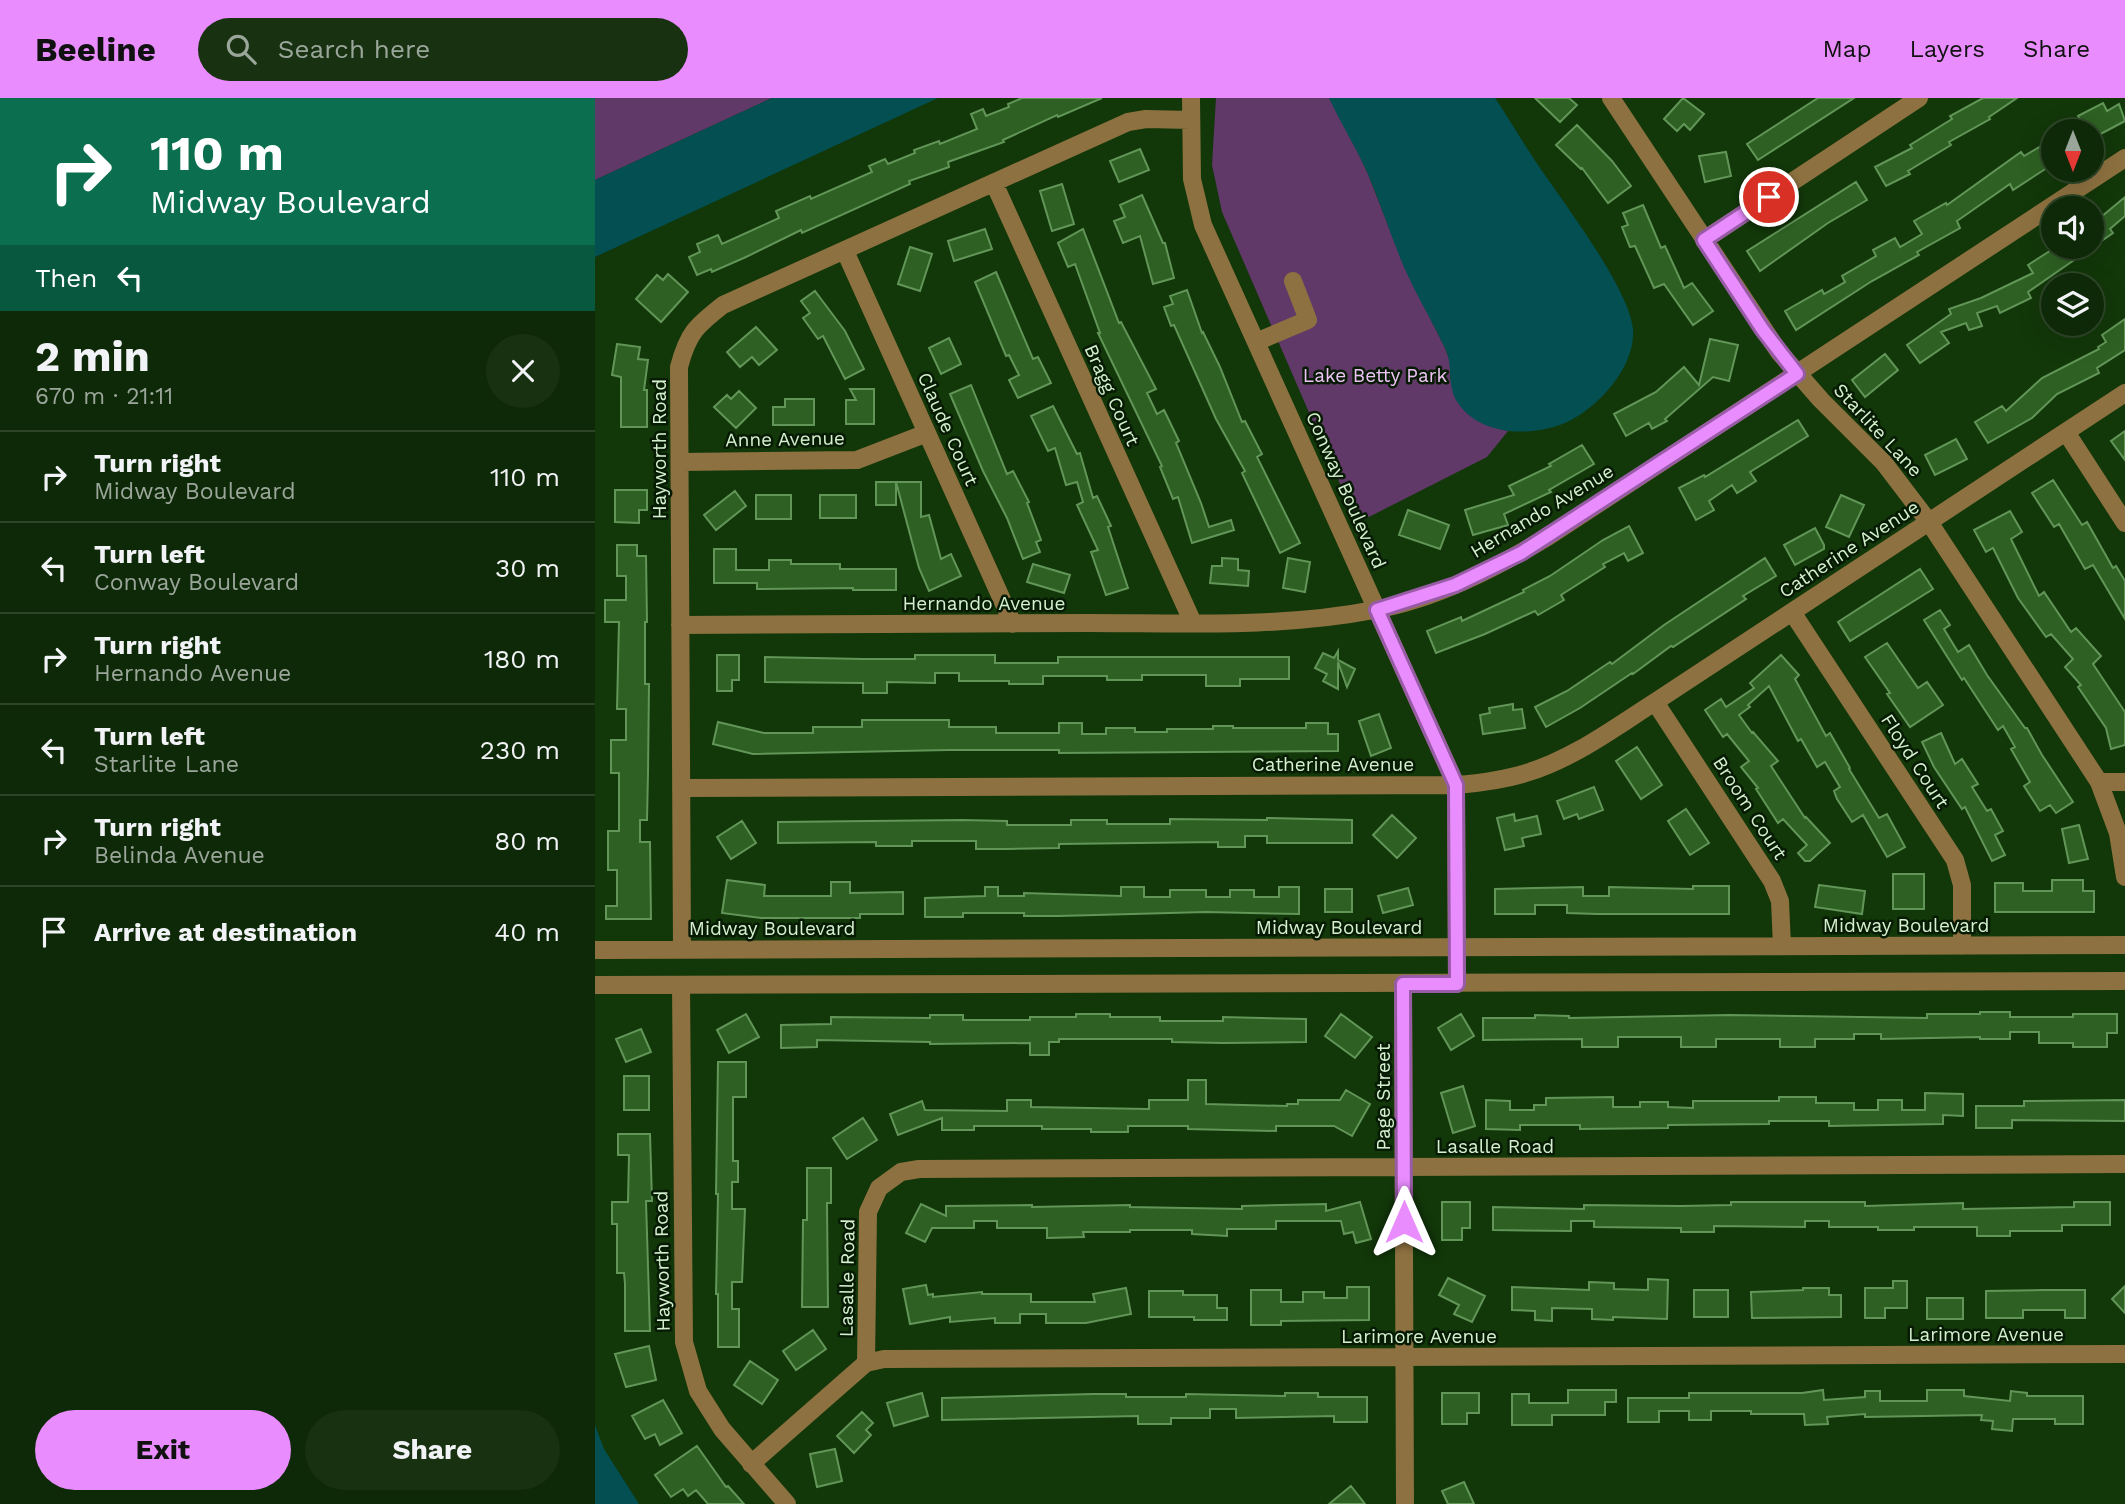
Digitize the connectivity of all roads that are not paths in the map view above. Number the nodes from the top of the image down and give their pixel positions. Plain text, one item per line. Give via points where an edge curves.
1 (1191, 98) edge
2 (1919, 98) edge
3 (1616, 100) edge
4 (1191, 120) junction
5 (2125, 158) edge
6 (994, 183) junction
7 (1704, 240) junction
8 (845, 251) junction
9 (1293, 281) dead end
10 (1256, 342) junction
11 (1797, 374) junction
12 (2125, 393) edge
13 (2066, 432) junction
14 (927, 433) junction
15 (680, 461) junction
16 (1929, 522) junction
17 (2125, 523) edge
18 (1377, 610) junction
19 (1792, 612) junction
20 (1193, 623) junction
21 (1013, 624) junction
22 (680, 625) junction
23 (1655, 702) junction
24 (2099, 782) junction
25 (2125, 782) edge
26 (1456, 785) junction
27 (681, 788) junction
28 (2125, 877) edge
29 (2125, 945) edge
30 (1782, 946) junction
31 (1962, 946) junction
32 (1457, 947) junction
33 (682, 949) junction
34 (595, 950) edge
35 (2125, 981) edge
36 (1403, 984) junction
37 (1457, 984) junction
38 (595, 985) edge
39 (681, 985) junction
40 (2125, 1164) edge
41 (1404, 1168) junction
42 (2125, 1354) edge
43 (1405, 1357) junction
44 (866, 1363) junction
45 (751, 1464) junction
46 (787, 1504) edge
47 (1405, 1504) edge

1 - 4 street, Conway Boulevard
2 - 7 street
3 - 7 street, Starlite Lane
4 - 6 street, Hayworth Road via 1128,122
4 - 10 street, Conway Boulevard via 1196,202
5 - 11 street, Hernando Avenue
6 - 8 street, Hayworth Road
6 - 20 street, Bragg Court
7 - 11 street, Starlite Lane
8 - 14 street, Claude Court
8 - 15 street, Hayworth Road via 723,305 696,327 679,367
9 - 10 street via 1308,320
10 - 18 street, Conway Boulevard
11 - 16 street, Starlite Lane via 1884,463
11 - 18 street, Hernando Avenue via 1521,553 1455,585
12 - 13 street, Catherine Avenue
13 - 16 street, Catherine Avenue
13 - 17 street
14 - 15 street, Anne Avenue via 857,460
14 - 21 street, Claude Court
15 - 22 street, Hayworth Road
16 - 19 street, Catherine Avenue
16 - 24 street, Starlite Lane
18 - 20 street, Hernando Avenue via 1301,620
18 - 26 street, Conway Boulevard
19 - 23 street, Catherine Avenue
19 - 31 street, Floyd Court via 1955,860 1962,885
20 - 21 street, Hernando Avenue
21 - 22 street, Hernando Avenue
22 - 27 street, Hayworth Road
23 - 26 street, Catherine Avenue via 1548,766 1507,779
23 - 30 street, Broom Court via 1772,881 1780,901
24 - 25 street
24 - 28 street, Starlite Lane via 2118,833
26 - 27 street, Catherine Avenue
26 - 32 street, Conway Boulevard
27 - 33 street, Hayworth Road
29 - 31 street, Midway Boulevard
30 - 31 street, Midway Boulevard
30 - 32 street, Midway Boulevard
32 - 33 street, Midway Boulevard
32 - 37 street, Conway Boulevard
33 - 34 street, Midway Boulevard
35 - 37 street
36 - 37 street
36 - 39 street
36 - 41 street, Page Street
38 - 39 street
39 - 45 street, Hayworth Road via 684,1342 698,1391
40 - 41 street, Lasalle Road
41 - 43 street, Page Street
41 - 44 street, Lasalle Road via 901,1172 879,1188 868,1212
42 - 43 street, Larimore Avenue
43 - 44 street, Larimore Avenue via 898,1359
43 - 47 street, Page Street
44 - 45 street
45 - 46 street, Hayworth Road

